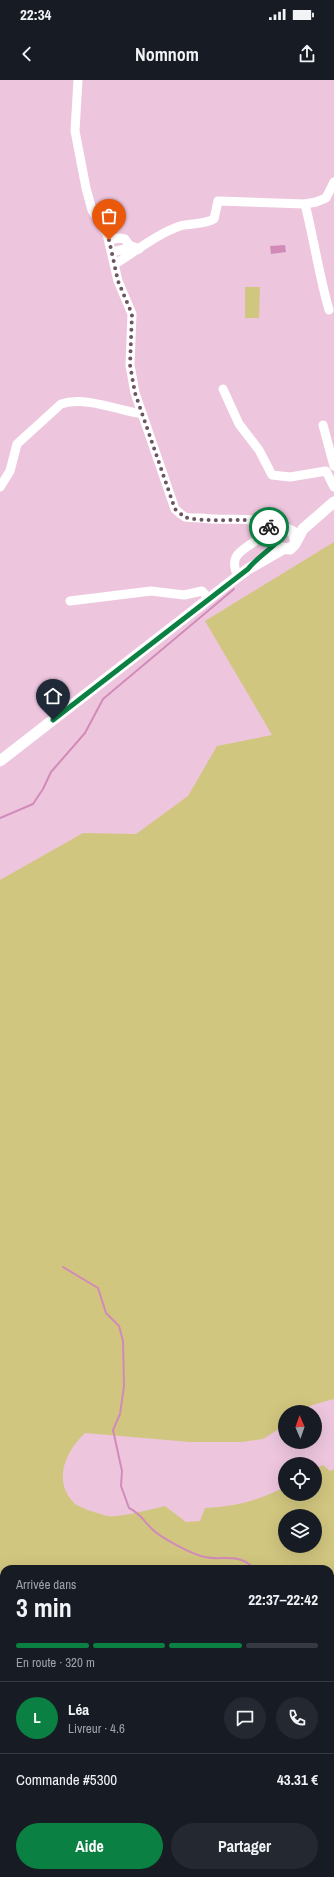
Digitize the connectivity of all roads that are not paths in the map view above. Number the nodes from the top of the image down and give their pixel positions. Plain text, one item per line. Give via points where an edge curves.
1 (78, 80) edge
2 (334, 182) edge
3 (305, 204) junction
4 (109, 240) junction
5 (129, 244) junction
6 (139, 249) junction
7 (112, 252) junction
8 (115, 264) junction
9 (329, 310) dead end
10 (223, 389) dead end
11 (142, 414) junction
12 (323, 425) dead end
13 (334, 466) edge
14 (333, 484) edge
15 (0, 487) edge
16 (332, 503) edge
17 (265, 521) junction
18 (287, 529) junction
19 (258, 539) dead end
20 (296, 541) junction
21 (278, 543) junction
22 (238, 577) junction
23 (209, 599) junction
24 (70, 601) dead end
25 (0, 761) edge

1 - 4 street via 75,131 78,151 92,210
2 - 3 street via 326,198
3 - 6 street via 218,201 214,219 204,224 182,226
3 - 9 street
4 - 5 street via 125,239
4 - 7 street
5 - 6 street
5 - 7 street via 125,249
6 - 8 street
7 - 8 street
8 - 11 street via 118,281 132,314 130,365
10 - 14 street via 239,424 260,450 272,475 290,478 326,471
11 - 15 street via 86,402 61,404 17,444 10,471
11 - 17 street via 175,509 185,517
12 - 13 street
16 - 18 main road
16 - 20 main road via 303,529
17 - 18 street
17 - 21 street
18 - 20 main road via 295,534
18 - 21 main road via 278,531
19 - 22 street via 236,556 233,565
20 - 21 main road via 290,549
21 - 22 main road
22 - 23 main road
23 - 24 street via 202,591 184,595 151,591
23 - 25 main road

